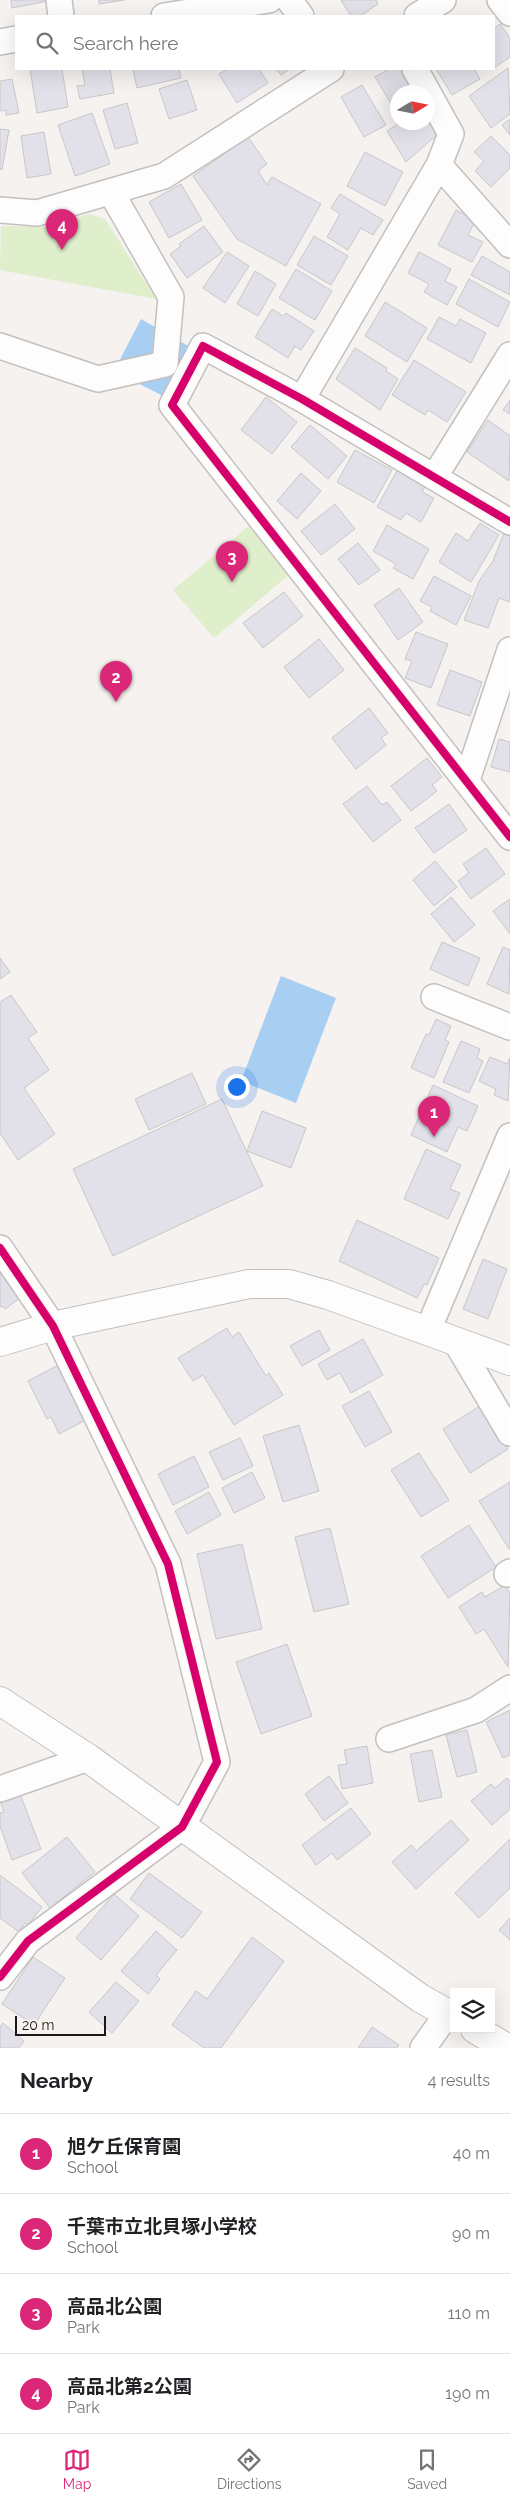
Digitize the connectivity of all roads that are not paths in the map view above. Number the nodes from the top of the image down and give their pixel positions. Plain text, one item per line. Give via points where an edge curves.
1 (59, 0) edge
2 (270, 0) edge
3 (289, 0) edge
4 (443, 0) edge
5 (500, 0) edge
6 (510, 13) edge
7 (61, 15) edge
8 (171, 15) edge
9 (300, 15) edge
10 (418, 15) edge
11 (15, 39) edge
12 (0, 42) edge
13 (329, 70) edge
14 (416, 70) edge
15 (439, 165) junction
16 (112, 192) junction
17 (0, 210) edge
18 (510, 246) edge
19 (0, 346) edge
20 (510, 355) edge
21 (302, 399) junction
22 (435, 476) junction
23 (510, 522) edge
24 (510, 650) edge
25 (466, 780) junction
26 (510, 837) edge
27 (434, 997) dead end
28 (510, 1027) edge
29 (510, 1136) edge
30 (0, 1248) edge
31 (53, 1326) junction
32 (428, 1330) junction
33 (0, 1342) edge
34 (456, 1342) junction
35 (510, 1360) edge
36 (510, 1433) edge
37 (510, 1688) edge
38 (0, 1701) edge
39 (390, 1739) dead end
40 (88, 1758) junction
41 (0, 1788) edge
42 (182, 1827) junction
43 (0, 1977) edge
44 (450, 2014) edge
45 (450, 2016) edge
46 (482, 2033) edge
47 (423, 2048) edge
48 (507, 2048) edge

1 - 7 street
2 - 8 street
3 - 9 street
4 - 10 street
5 - 6 street
11 - 12 street
13 - 16 street via 164,176
14 - 15 street via 451,134
15 - 18 street
15 - 21 street
16 - 17 street via 37,213
16 - 19 street via 171,297 165,364 98,379
20 - 22 street
21 - 22 street
21 - 25 street via 204,346 172,405
22 - 23 street
24 - 25 street
25 - 26 street
27 - 28 street
29 - 32 street
30 - 31 street
31 - 32 street via 249,1284 289,1284
31 - 33 street
31 - 42 street via 168,1564 217,1762
32 - 34 street
34 - 35 street
34 - 36 street
37 - 39 street via 476,1710
38 - 40 street
40 - 41 street
40 - 42 street
42 - 43 street via 28,1941
42 - 44 street via 420,1998
45 - 47 street
46 - 48 street

